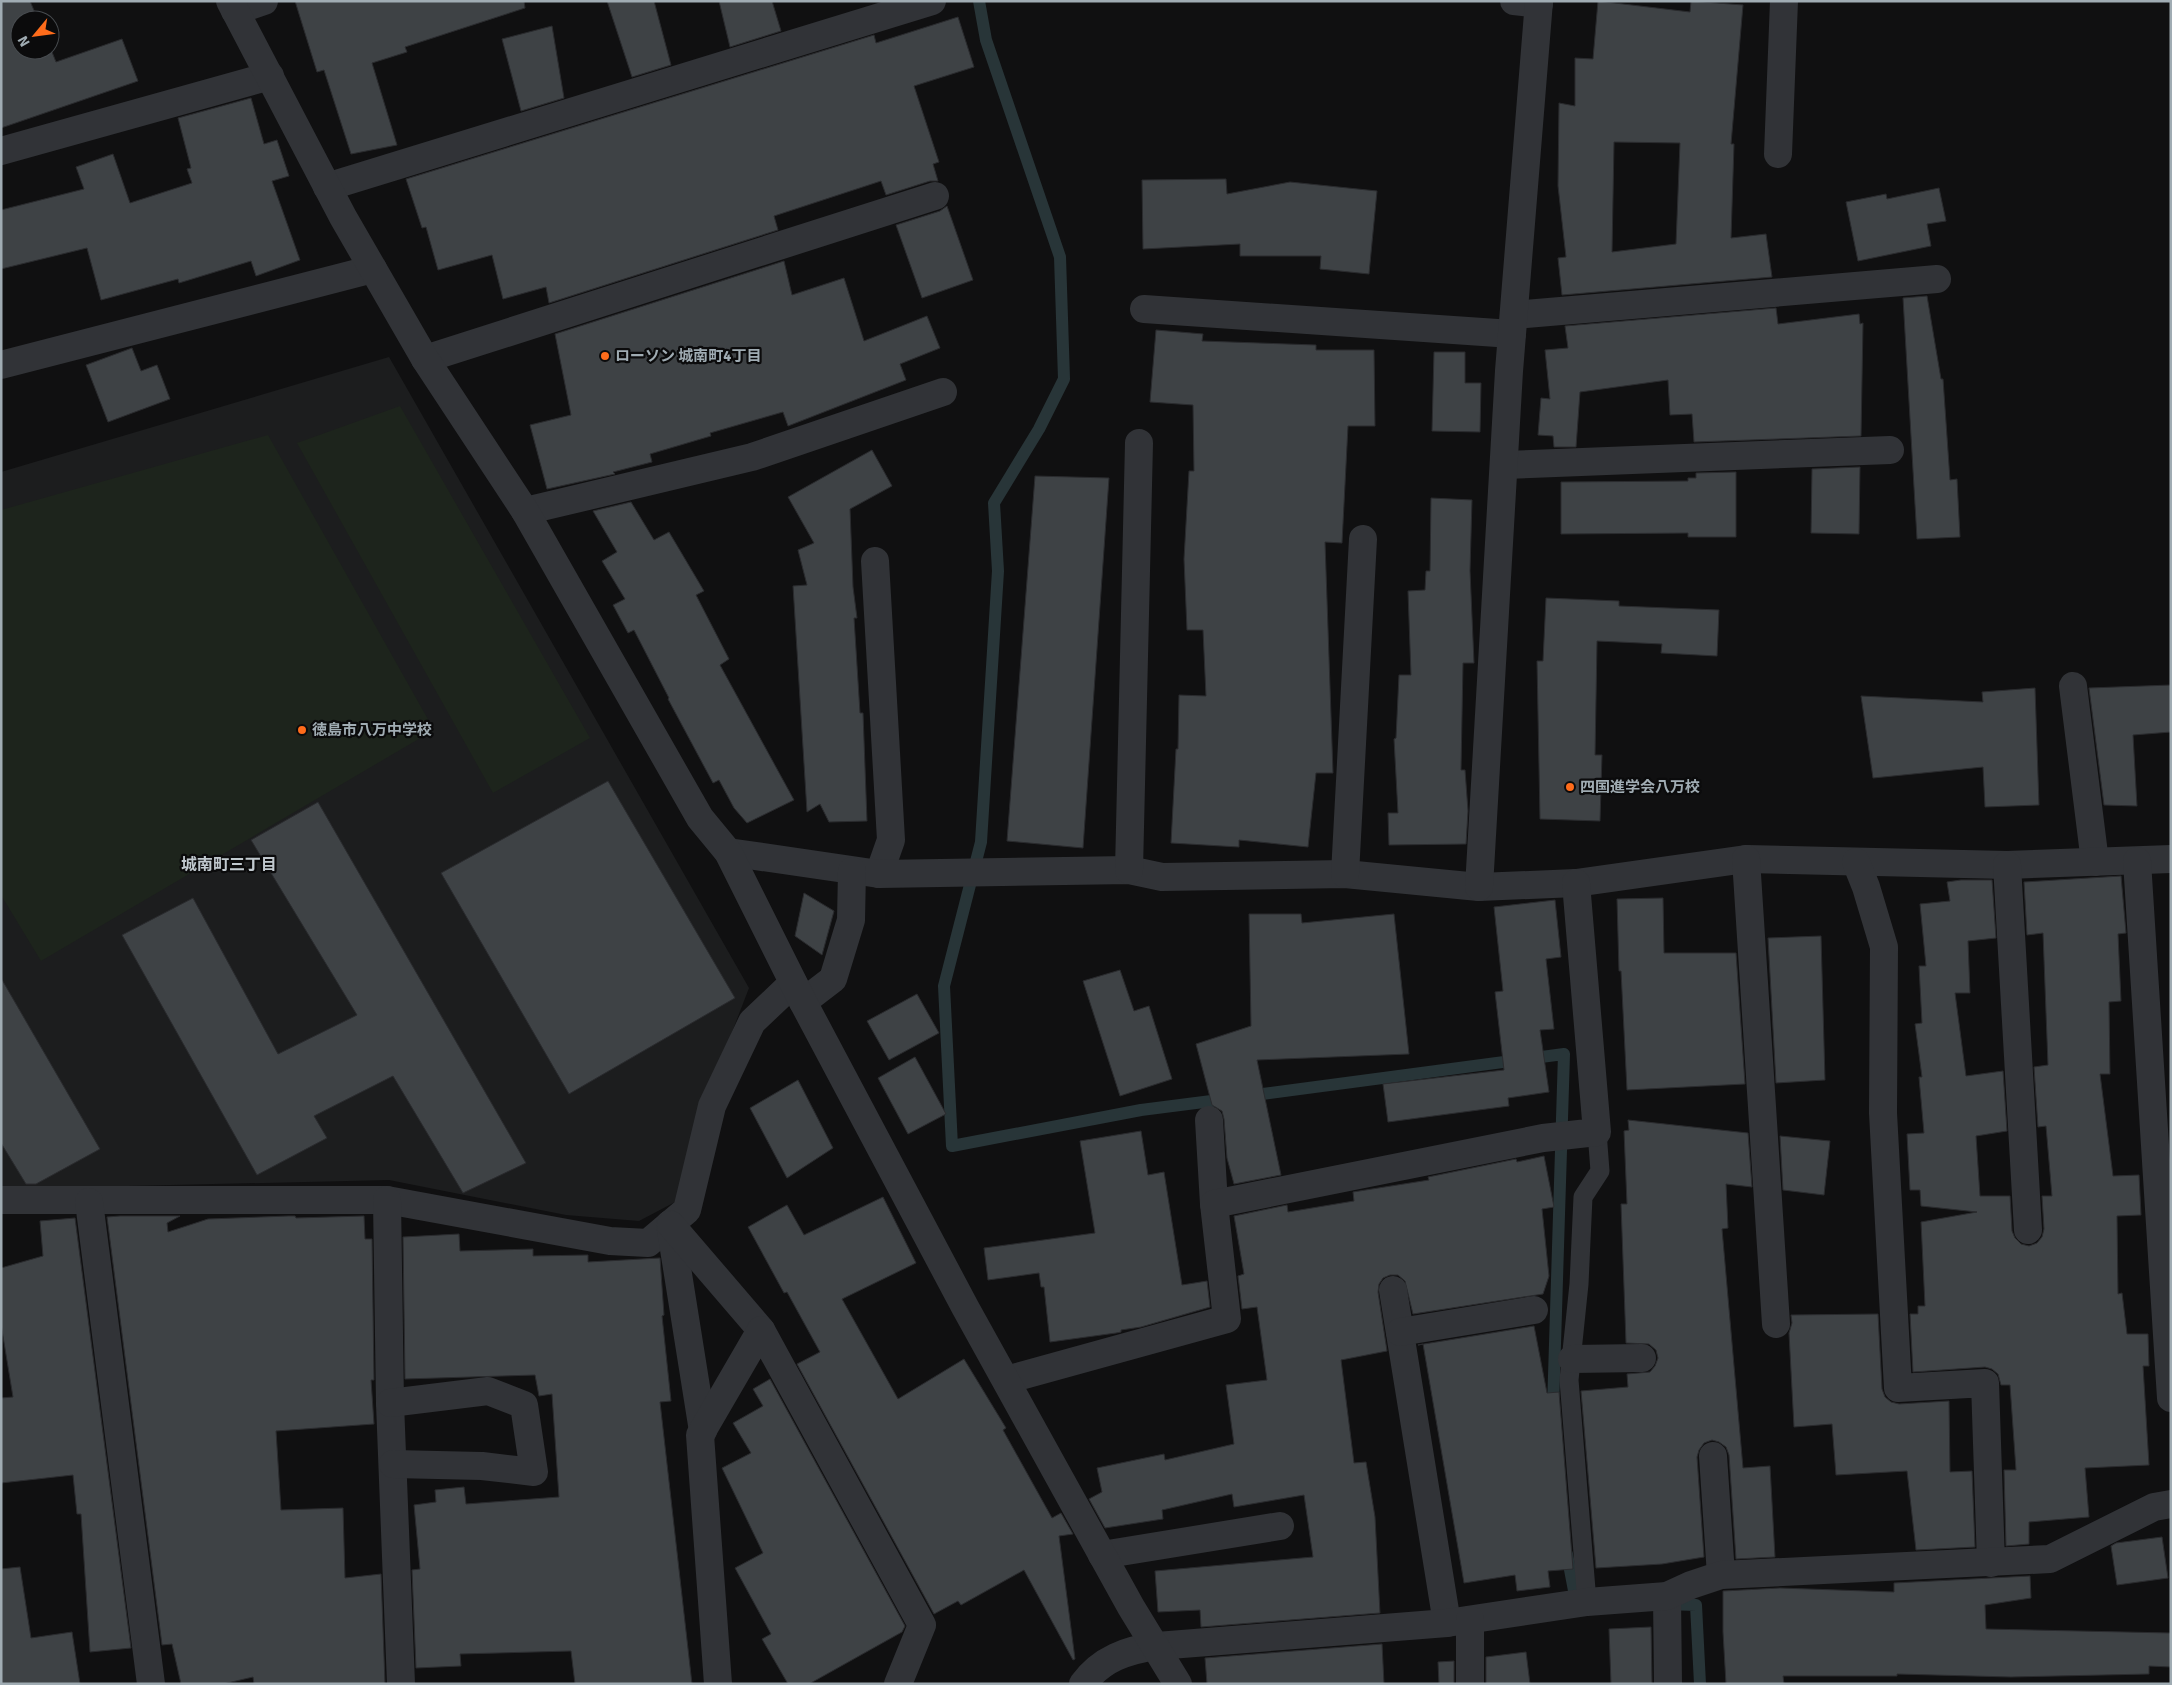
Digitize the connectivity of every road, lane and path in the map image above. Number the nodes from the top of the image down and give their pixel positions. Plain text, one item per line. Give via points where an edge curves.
1 (264, 1) edge
2 (932, 1) edge
3 (1784, 1) edge
4 (1531, 2) edge
5 (233, 6) edge
6 (270, 76) junction
7 (1, 151) edge
8 (1778, 154) dead end
9 (327, 187) junction
10 (936, 196) dead end
11 (373, 269) junction
12 (1937, 279) dead end
13 (1144, 308) dead end
14 (1513, 324) junction
15 (425, 359) junction
16 (1, 364) edge
17 (943, 392) dead end
18 (1139, 443) dead end
19 (1890, 450) dead end
20 (1504, 465) junction
21 (525, 511) junction
22 (1363, 539) dead end
23 (875, 561) dead end
24 (2073, 686) dead end
25 (728, 852) junction
26 (1746, 859) junction
27 (2171, 859) edge
28 (2137, 860) junction
29 (1856, 862) junction
30 (2095, 862) junction
31 (2007, 865) junction
32 (852, 870) junction
33 (1128, 870) junction
34 (879, 874) junction
35 (1345, 874) junction
36 (1576, 882) junction
37 (1479, 887) junction
38 (798, 993) junction
39 (2161, 1091) edge
40 (1209, 1120) dead end
41 (1597, 1132) junction
42 (1, 1200) edge
43 (387, 1200) junction
44 (89, 1202) junction
45 (1214, 1204) junction
46 (670, 1224) junction
47 (2028, 1230) dead end
48 (1393, 1290) dead end
49 (1534, 1310) dead end
50 (1776, 1324) dead end
51 (761, 1330) junction
52 (1400, 1332) junction
53 (1642, 1358) dead end
54 (1572, 1359) junction
55 (1006, 1380) junction
56 (2171, 1398) edge
57 (390, 1403) junction
58 (703, 1431) junction
59 (1713, 1456) dead end
60 (393, 1464) junction
61 (2171, 1504) edge
62 (1280, 1526) dead end
63 (1102, 1555) junction
64 (1991, 1563) junction
65 (1721, 1575) junction
66 (1667, 1596) junction
67 (1587, 1602) junction
68 (1459, 1622) junction
69 (1157, 1646) junction
70 (151, 1684) edge
71 (401, 1684) edge
72 (718, 1684) edge
73 (898, 1684) edge
74 (1083, 1684) edge
75 (1178, 1684) edge
76 (1470, 1684) edge
77 (1668, 1684) edge

1 - 5 street
2 - 9 street
3 - 8 street
4 - 14 street
5 - 6 street
6 - 7 street
6 - 9 street
9 - 11 street
10 - 15 street
11 - 15 street
11 - 16 street
12 - 14 street
13 - 14 street
14 - 20 street
15 - 21 street
17 - 21 street via 752,457
18 - 33 street
19 - 20 street
20 - 37 street
21 - 25 street via 700,818
22 - 35 street
23 - 34 street via 891,840
24 - 30 street
25 - 32 street
25 - 38 street
26 - 29 street
26 - 36 street
26 - 50 street
27 - 28 street
28 - 30 street
28 - 39 street
29 - 31 street
29 - 64 street via 1884,947 1883,1113 1898,1388 1985,1383
30 - 31 street
31 - 47 street
32 - 34 street
32 - 38 street via 851,920 833,979
33 - 34 street
33 - 35 street via 1162,877
35 - 37 street
36 - 37 street
36 - 41 street
38 - 46 street via 752,1022 712,1106 687,1210
38 - 55 street
39 - 56 street
40 - 45 street
41 - 45 street via 1543,1138
41 - 54 lane via 1600,1171 1583,1197
42 - 44 street
43 - 44 street
43 - 46 street via 610,1241 648,1243
43 - 57 street
44 - 70 street
45 - 55 street via 1227,1319
46 - 51 street
46 - 58 street
48 - 52 street
49 - 52 street
51 - 58 street
51 - 73 street via 922,1624
52 - 68 street
53 - 54 street
54 - 67 lane via 1570,1380
55 - 63 street
57 - 60 street
57 - 60 street via 488,1391 524,1405 534,1472 482,1466
58 - 72 street via 700,1435
59 - 65 street
60 - 71 street
61 - 64 street via 2154,1507 2050,1560
62 - 63 street
63 - 69 street
64 - 65 street
65 - 66 street
66 - 67 street
66 - 77 street
67 - 68 street
68 - 69 street
68 - 76 street
69 - 74 street via 1135,1649 1116,1657 1093,1670
69 - 75 street

